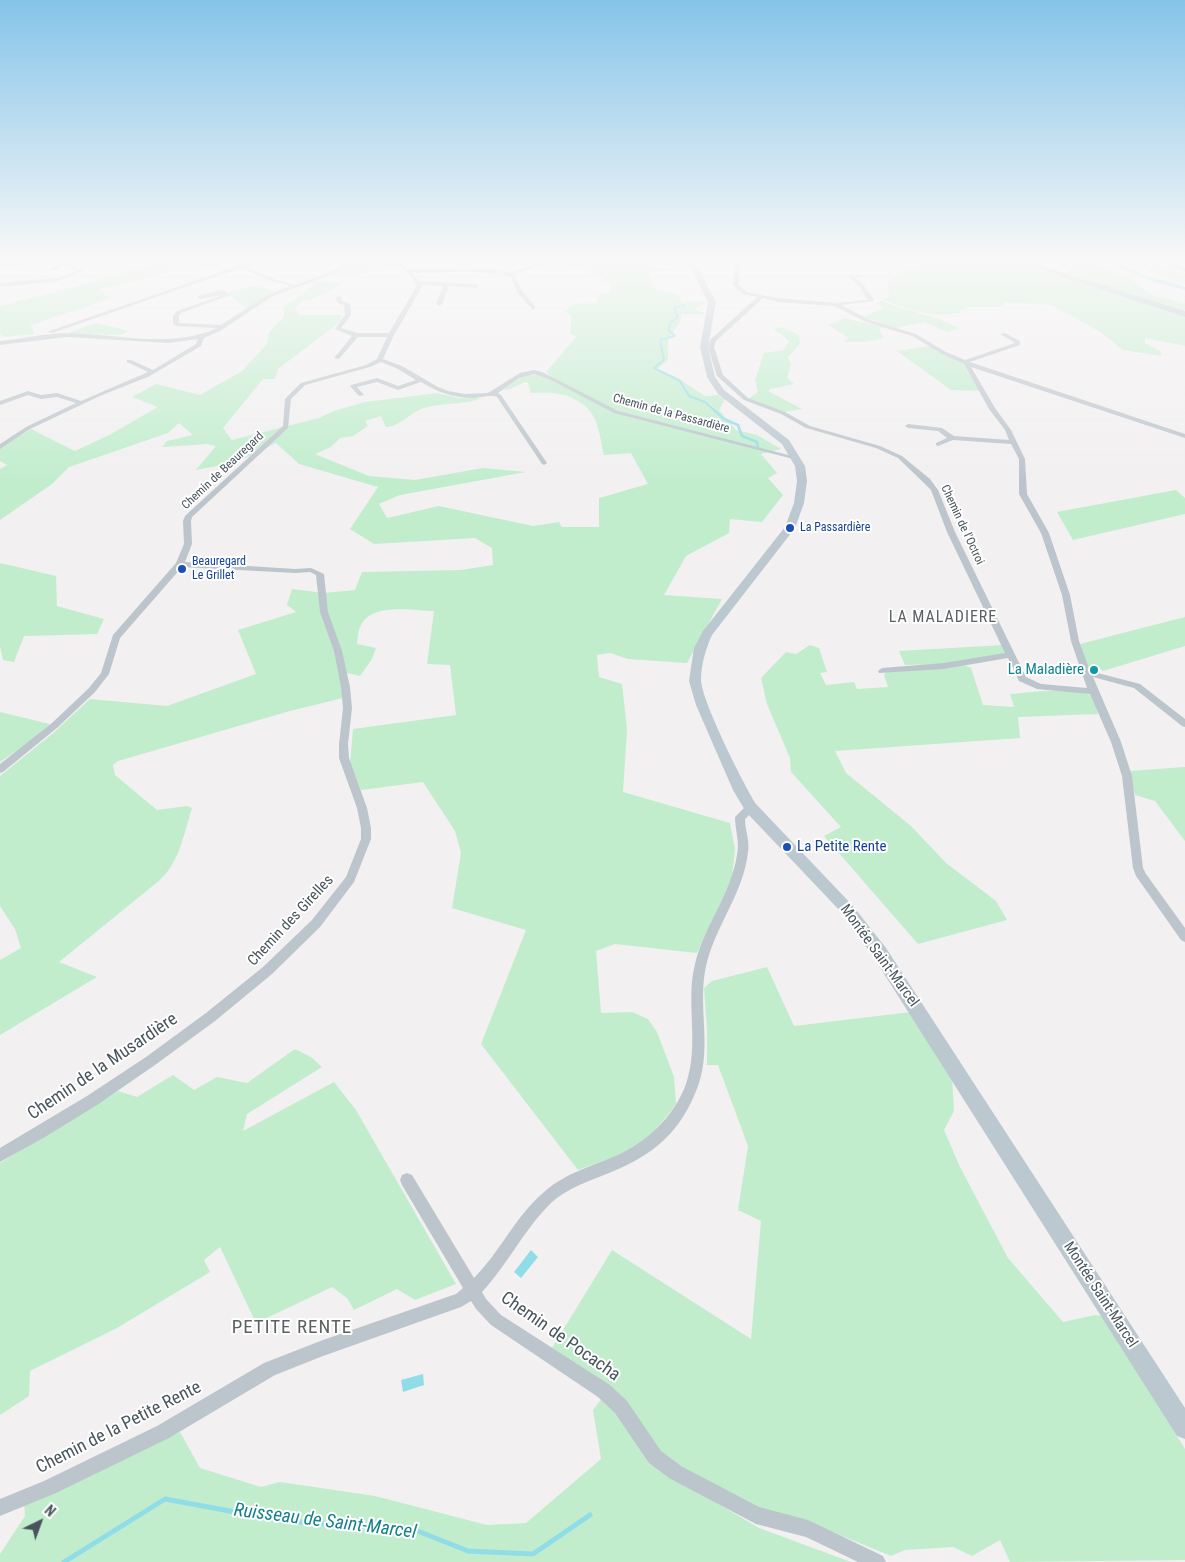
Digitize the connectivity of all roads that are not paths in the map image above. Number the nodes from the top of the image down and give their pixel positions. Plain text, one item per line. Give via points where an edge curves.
1 (38, 335) edge
2 (206, 335) edge
3 (356, 335) joint
4 (391, 335) joint
5 (709, 335) edge
6 (719, 335) edge
7 (915, 335) edge
8 (1004, 335) edge
9 (201, 337) junction
10 (7, 342) junction
11 (0, 343) edge
12 (708, 347) junction
13 (337, 358) dead end
14 (380, 360) junction
15 (129, 361) dead end
16 (966, 362) junction
17 (153, 372) junction
18 (421, 380) junction
19 (493, 393) junction
20 (361, 395) dead end
21 (0, 403) edge
22 (82, 403) junction
23 (908, 426) dead end
24 (1184, 436) edge
25 (952, 438) junction
26 (1015, 442) junction
27 (938, 444) dead end
28 (0, 447) edge
29 (797, 458) junction
30 (544, 463) dead end
31 (180, 564) junction
32 (1011, 655) junction
33 (882, 671) dead end
34 (1087, 673) junction
35 (1093, 691) junction
36 (1185, 724) edge
37 (0, 769) edge
38 (751, 808) junction
39 (1185, 938) edge
40 (226, 1007) joint
41 (0, 1155) edge
42 (408, 1180) dead end
43 (475, 1290) junction
44 (1185, 1428) edge
45 (0, 1508) edge
46 (877, 1562) edge

1 - 10 street
2 - 9 street
3 - 4 street
3 - 13 street
4 - 14 street
5 - 12 main road, Montée Saint-Marcel
6 - 12 street
7 - 16 street
8 - 16 street via 1018,344
9 - 10 street via 168,341 78,335
9 - 17 street via 199,345
10 - 11 street
12 - 29 main road, Montée Saint-Marcel via 711,377 717,388 786,442
12 - 32 street, Chemin de l'Octroi via 720,376 746,399 808,427 878,447 900,457 927,481
14 - 18 street, Chemin de la Passardière
14 - 31 street, Chemin de Beauregard via 317,379 296,389 288,400 286,427 187,520 188,544
15 - 17 street
16 - 24 street
16 - 26 street
17 - 22 street
18 - 19 street, Chemin de la Passardière via 460,396
18 - 20 street via 398,388 380,380 353,386
19 - 29 street, Chemin de la Passardière via 519,375 543,374 616,412
19 - 30 street via 499,396
21 - 22 street via 28,393 41,397 57,395
22 - 28 street via 28,428
23 - 25 street via 940,429
25 - 26 street
25 - 27 street
26 - 34 street via 1022,459 1023,494 1045,533
29 - 38 main road, Montée Saint-Marcel via 802,481 793,523 707,634 695,669 702,705 724,758
31 - 37 street, Chemin de Beauregard via 116,637 109,668 92,690 30,747
31 - 40 street, Chemin des Girelles via 311,570 320,574 323,609 336,643 346,691 344,757 366,826 357,869 343,890 286,952
32 - 33 street via 944,666
32 - 35 street, Chemin de l'Octroi via 1022,679 1030,684
34 - 35 street
34 - 36 street via 1137,686
35 - 39 street via 1127,776 1138,868
38 - 43 street, Chemin de la Petite Rente via 740,817 744,851 738,876 701,961 695,989 700,1059 688,1096 649,1146 563,1186 548,1197
38 - 44 main road, Montée Saint-Marcel via 837,898 872,940
40 - 41 street, Chemin de la Musardière via 64,1118
42 - 43 street
43 - 45 street, Chemin de la Petite Rente via 461,1300 270,1369 163,1432
43 - 46 street, Chemin de Pocacha via 481,1304 496,1320 604,1391 620,1407 655,1457 675,1472 756,1515 808,1529

